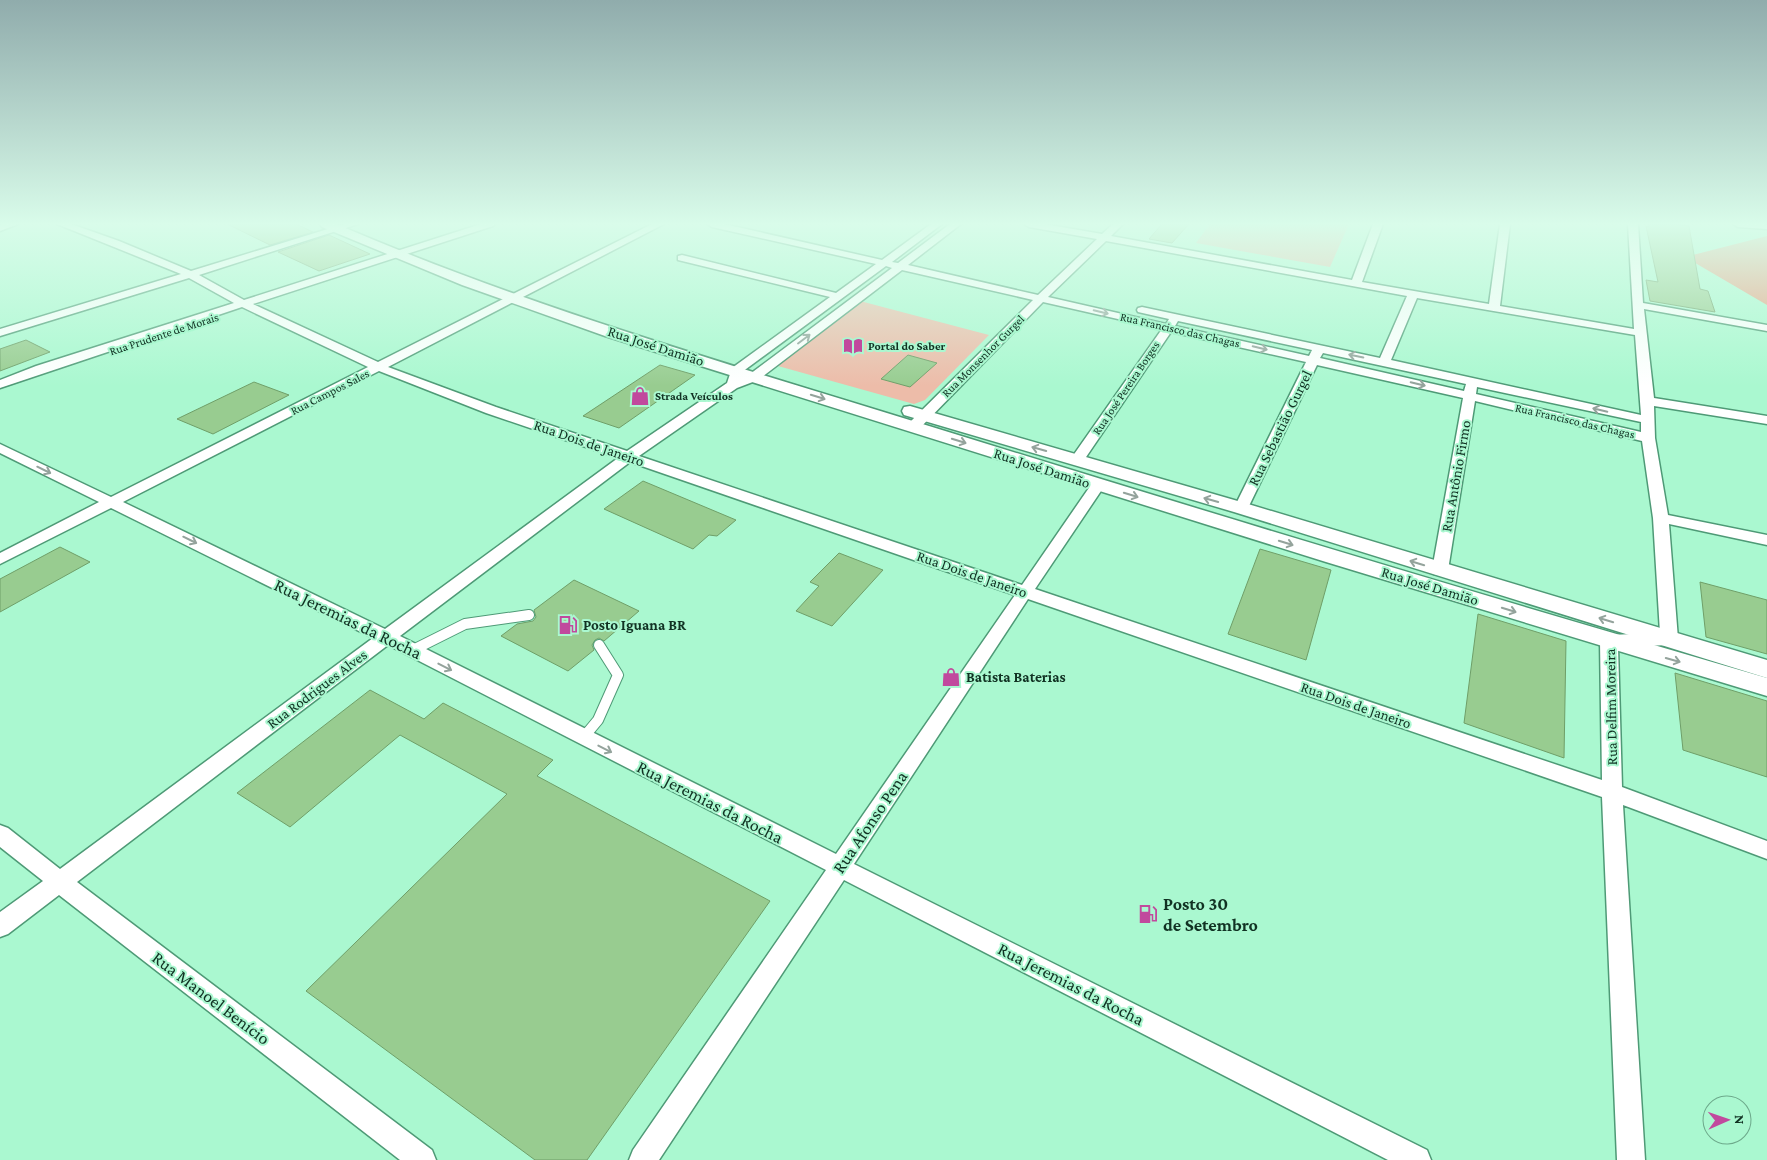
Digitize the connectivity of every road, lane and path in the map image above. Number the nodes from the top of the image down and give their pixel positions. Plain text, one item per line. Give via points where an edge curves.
1 (172, 278) edge
2 (197, 278) edge
3 (327, 278) edge
4 (474, 278) edge
5 (553, 278) edge
6 (765, 278) edge
7 (867, 278) edge
8 (873, 278) edge
9 (976, 278) edge
10 (1062, 278) edge
11 (1324, 278) edge
12 (1358, 278) edge
13 (1498, 278) edge
14 (1636, 278) edge
15 (1356, 284) junction
16 (1045, 294) junction
17 (1413, 294) junction
18 (518, 296) junction
19 (838, 296) junction
20 (246, 305) junction
21 (1638, 305) junction
22 (1494, 308) junction
23 (1176, 317) junction
24 (1167, 327) junction
25 (1767, 328) edge
26 (0, 333) edge
27 (1640, 333) junction
28 (1316, 354) junction
29 (1384, 362) junction
30 (378, 367) junction
31 (747, 373) junction
32 (0, 384) edge
33 (1471, 388) junction
34 (0, 390) edge
35 (1648, 401) junction
36 (1648, 420) junction
37 (1767, 420) edge
38 (918, 421) junction
39 (1648, 438) junction
40 (0, 448) edge
41 (628, 456) junction
42 (1077, 460) junction
43 (1098, 486) junction
44 (112, 502) junction
45 (1240, 508) junction
46 (1660, 518) junction
47 (1767, 540) edge
48 (1315, 541) junction
49 (0, 560) edge
50 (1440, 570) junction
51 (1025, 592) junction
52 (529, 615) dead end
53 (385, 638) junction
54 (1669, 640) junction
55 (1609, 641) junction
56 (599, 645) dead end
57 (413, 650) junction
58 (1767, 669) edge
59 (1767, 688) edge
60 (583, 738) junction
61 (1612, 792) junction
62 (0, 834) edge
63 (1767, 850) edge
64 (840, 867) junction
65 (60, 882) junction
66 (0, 926) edge
67 (422, 1160) edge
68 (644, 1160) edge
69 (1417, 1160) edge
70 (1631, 1160) edge

1 - 26 street
2 - 20 street, Rua Dois de Janeiro
3 - 20 street, Rua Prudente de Morais
4 - 18 street, Rua José Damião
5 - 18 street, Rua Campos Sales
6 - 19 street
7 - 19 street, Rua Rodrigues Alves
31 -> 8 street, Rua Rodrigues Alves
9 - 16 street, Rua Francisco das Chagas
10 - 16 street, Rua Monsenhor Gurgel
11 - 15 street
12 - 15 street
13 - 22 street
14 - 21 street
15 - 17 street
16 - 23 street, Rua Francisco das Chagas
16 -> 24 street, Rua Francisco das Chagas
16 - 38 street, Rua Monsenhor Gurgel
17 - 22 street
17 - 29 street
18 - 30 street, Rua Campos Sales
18 - 31 street, Rua José Damião via 663,339
19 - 31 street, Rua Rodrigues Alves
20 - 30 street, Rua Dois de Janeiro
20 - 32 street, Rua Prudente de Morais
20 - 34 street, Rua Prudente de Morais
21 - 25 street
21 - 27 street
22 - 27 street
23 - 24 street, Rua José Pereira Borges
23 - 28 street, Rua Francisco das Chagas
24 -> 28 street, Rua Francisco das Chagas
24 - 42 street, Rua José Pereira Borges
27 - 35 street
29 -> 28 street, Rua Francisco das Chagas
28 -> 33 street, Rua Francisco das Chagas
28 - 45 street, Rua Sebastião Gurgel
29 - 33 street, Rua Francisco das Chagas
30 - 41 street, Rua Dois de Janeiro via 491,410
30 - 44 street, Rua Campos Sales
31 - 38 street, Rua José Damião
31 - 41 street, Rua Rodrigues Alves
36 -> 33 street, Rua Francisco das Chagas
33 - 39 street, Rua Francisco das Chagas
33 - 50 street, Rua Antônio Firmo
35 - 36 street
35 - 37 street
36 - 39 street
42 -> 38 street, Rua José Damião
38 -> 43 street, Rua José Damião
39 - 46 street
40 -> 44 street, Rua Jeremias da Rocha
41 - 51 street, Rua Dois de Janeiro
41 - 53 street, Rua Rodrigues Alves
45 -> 42 street, Rua José Damião
43 -> 48 street, Rua José Damião
43 - 51 street, Rua Afonso Pena
44 - 49 street, Rua Campos Sales
44 -> 53 street, Rua Jeremias da Rocha
45 - 48 street, Rua José Damião
46 - 47 street
46 - 54 street
50 -> 48 street, Rua José Damião
48 -> 55 street, Rua José Damião
54 -> 50 street, Rua José Damião
51 - 61 street, Rua Dois de Janeiro
51 - 64 street, Rua Afonso Pena
52 - 57 lane via 465,624
53 - 57 street, Rua Jeremias da Rocha
53 - 65 street, Rua Rodrigues Alves
54 - 55 street, Rua Delfim Moreira
54 - 58 street, Rua José Damião
55 -> 59 street, Rua José Damião
55 - 61 street, Rua Delfim Moreira
56 - 60 lane via 618,675 598,720
57 -> 60 street, Rua Jeremias da Rocha
60 -> 64 street, Rua Jeremias da Rocha
61 - 63 street, Rua Dois de Janeiro
61 - 70 street, Rua Delfim Moreira
62 - 65 street, Rua Manoel Benício
64 - 68 street, Rua Afonso Pena
64 - 69 street, Rua Jeremias da Rocha
65 - 66 street, Rua Rodrigues Alves
65 - 67 street, Rua Manoel Benício

